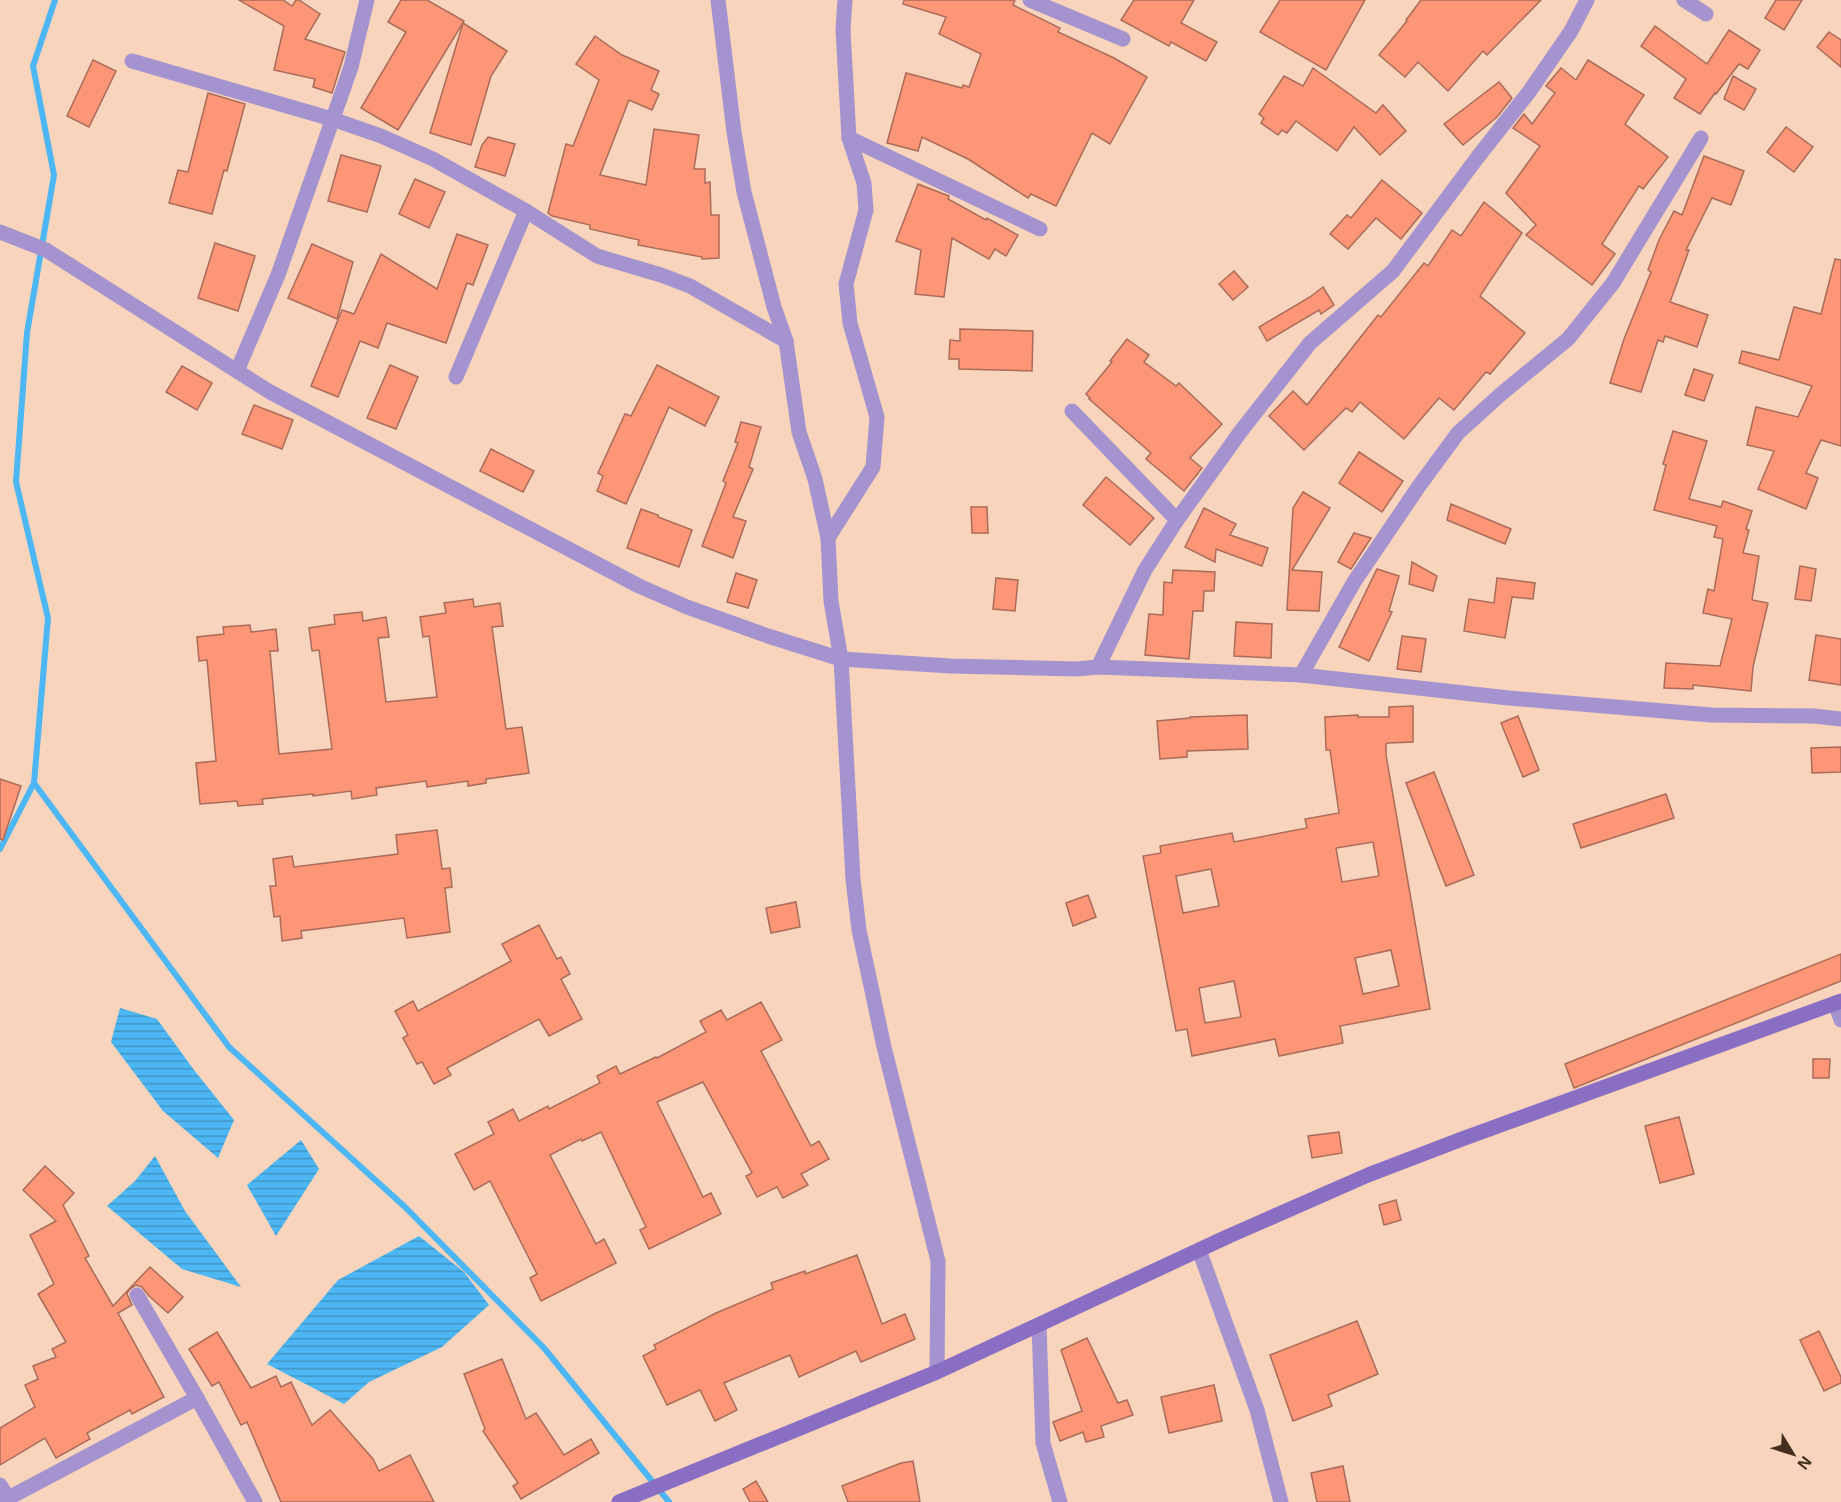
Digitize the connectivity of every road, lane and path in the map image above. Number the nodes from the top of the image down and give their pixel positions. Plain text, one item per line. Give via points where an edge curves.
1 (367, 0) edge
2 (718, 0) edge
3 (845, 0) edge
4 (1030, 0) edge
5 (1587, 0) edge
6 (1684, 0) edge
7 (1706, 14) dead end
8 (1123, 39) dead end
9 (132, 61) dead end
10 (332, 119) junction
11 (849, 138) junction
12 (1701, 138) dead end
13 (526, 211) junction
14 (1040, 229) dead end
15 (0, 232) edge
16 (786, 341) junction
17 (237, 371) junction
18 (456, 377) dead end
19 (1072, 411) dead end
20 (1177, 520) junction
21 (828, 538) junction
22 (841, 658) junction
23 (1098, 667) junction
24 (1301, 675) junction
25 (1841, 719) edge
26 (1838, 1002) edge
27 (1841, 1020) edge
28 (1198, 1250) junction
29 (137, 1295) dead end
30 (1039, 1324) junction
31 (937, 1372) junction
32 (197, 1398) junction
33 (0, 1485) edge
34 (5, 1500) edge
35 (255, 1502) edge
36 (619, 1502) edge
37 (1060, 1502) edge
38 (1281, 1502) edge

1 - 10 street via 351,67
2 - 16 street via 744,192
3 - 11 street
4 - 8 street
5 - 20 street via 1529,92 1393,271 1310,343
6 - 7 street
9 - 10 street
10 - 13 street via 433,159
10 - 17 street via 278,274
11 - 14 street
11 - 21 street via 864,183 866,210 846,284 849,314 878,417 873,467
12 - 24 street via 1613,283 1568,339 1458,433 1354,582
13 - 16 street via 597,256 690,286
13 - 18 street
15 - 17 street via 36,245
16 - 21 street via 799,432 815,479
17 - 22 street via 639,586 768,636
19 - 20 street
20 - 23 street via 1145,570
21 - 22 street via 831,601
22 - 23 street via 950,666
22 - 31 street via 859,930 938,1261
23 - 24 street
24 - 25 street via 1711,715
26 - 27 street
26 - 28 main road via 1368,1175
28 - 30 main road
28 - 38 street via 1257,1410
29 - 32 street
30 - 31 main road
30 - 37 street via 1043,1443
31 - 36 main road
32 - 34 street
32 - 35 street
33 - 34 street

